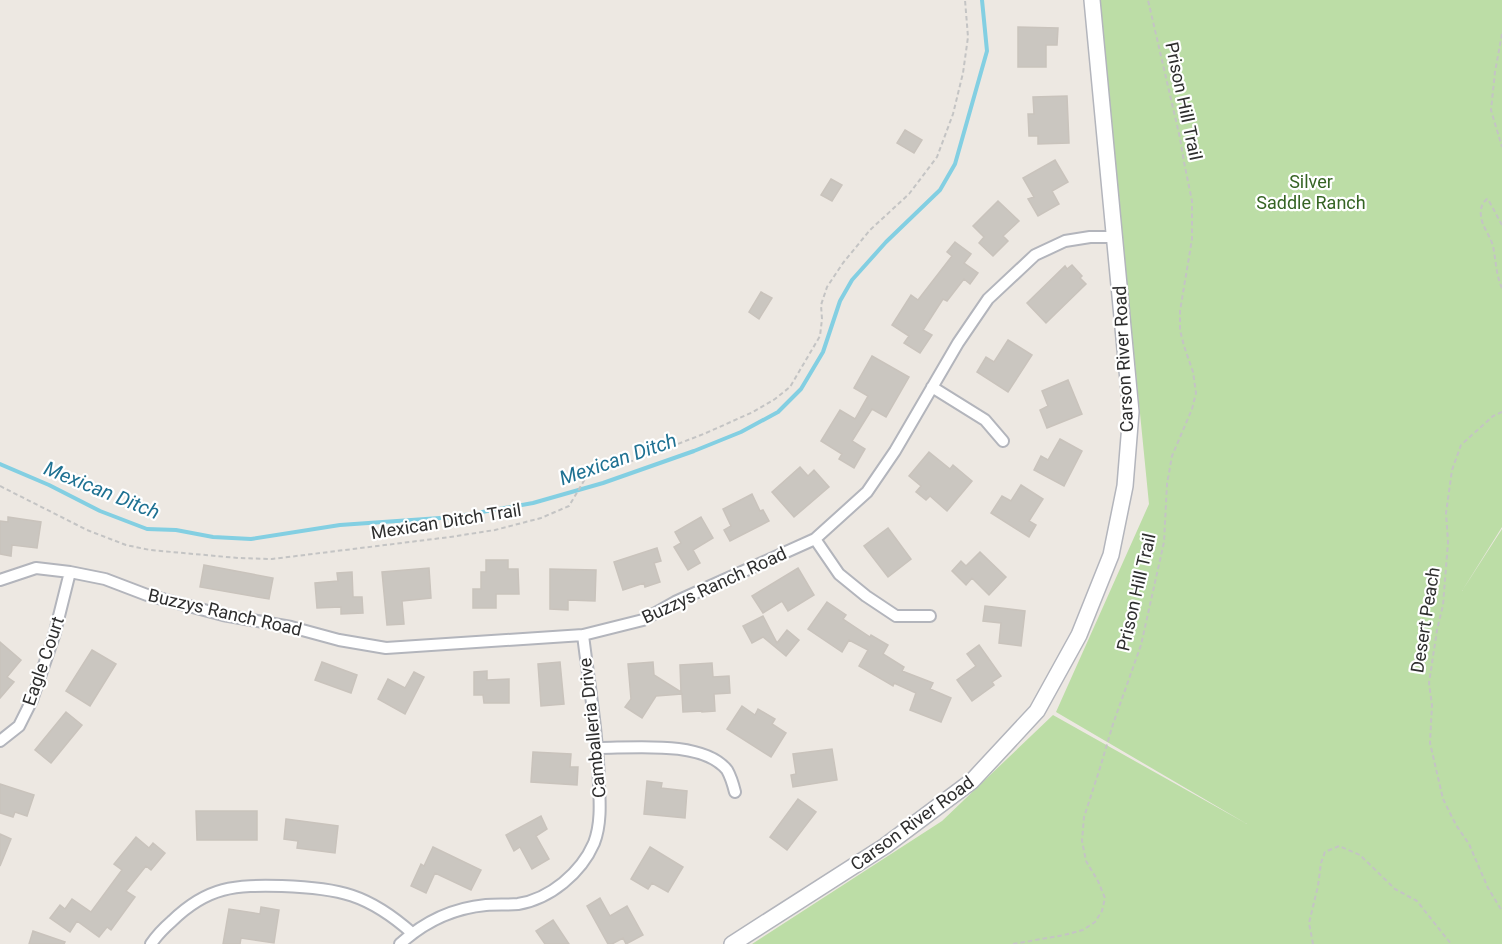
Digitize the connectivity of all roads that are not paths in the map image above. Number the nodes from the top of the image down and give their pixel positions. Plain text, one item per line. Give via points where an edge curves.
1 (1092, 0) edge
2 (1115, 237) junction
3 (932, 387) junction
4 (1003, 441) dead end
5 (815, 539) junction
6 (70, 572) junction
7 (0, 580) edge
8 (930, 616) dead end
9 (583, 635) junction
10 (0, 741) edge
11 (598, 748) junction
12 (735, 792) dead end
13 (412, 933) junction
14 (151, 944) edge
15 (400, 944) edge
16 (732, 944) edge

1 - 2 street, Carson River Road
2 - 3 street, Buzzys Ranch Road via 1065,241 1035,255 988,299
2 - 16 street, Carson River Road via 1131,412 1125,486 1111,555 1079,635 1037,711 972,781 885,846
3 - 4 street via 986,420
3 - 5 street, Buzzys Ranch Road via 867,492
5 - 8 street via 839,574 866,596 896,616
5 - 9 street, Buzzys Ranch Road via 643,620
6 - 7 street, Buzzys Ranch Road via 36,568
6 - 9 street, Buzzys Ranch Road via 223,615 386,648
6 - 10 street, Eagle Court via 32,700 19,726
9 - 11 street, Camballeria Drive
11 - 12 street via 692,751 727,770
11 - 13 street, Camballeria Drive via 598,824 594,842 570,876 537,898 519,904 451,912
13 - 14 street via 381,908 337,890 248,885 231,887 197,901 156,935
13 - 15 street, Camballeria Drive

